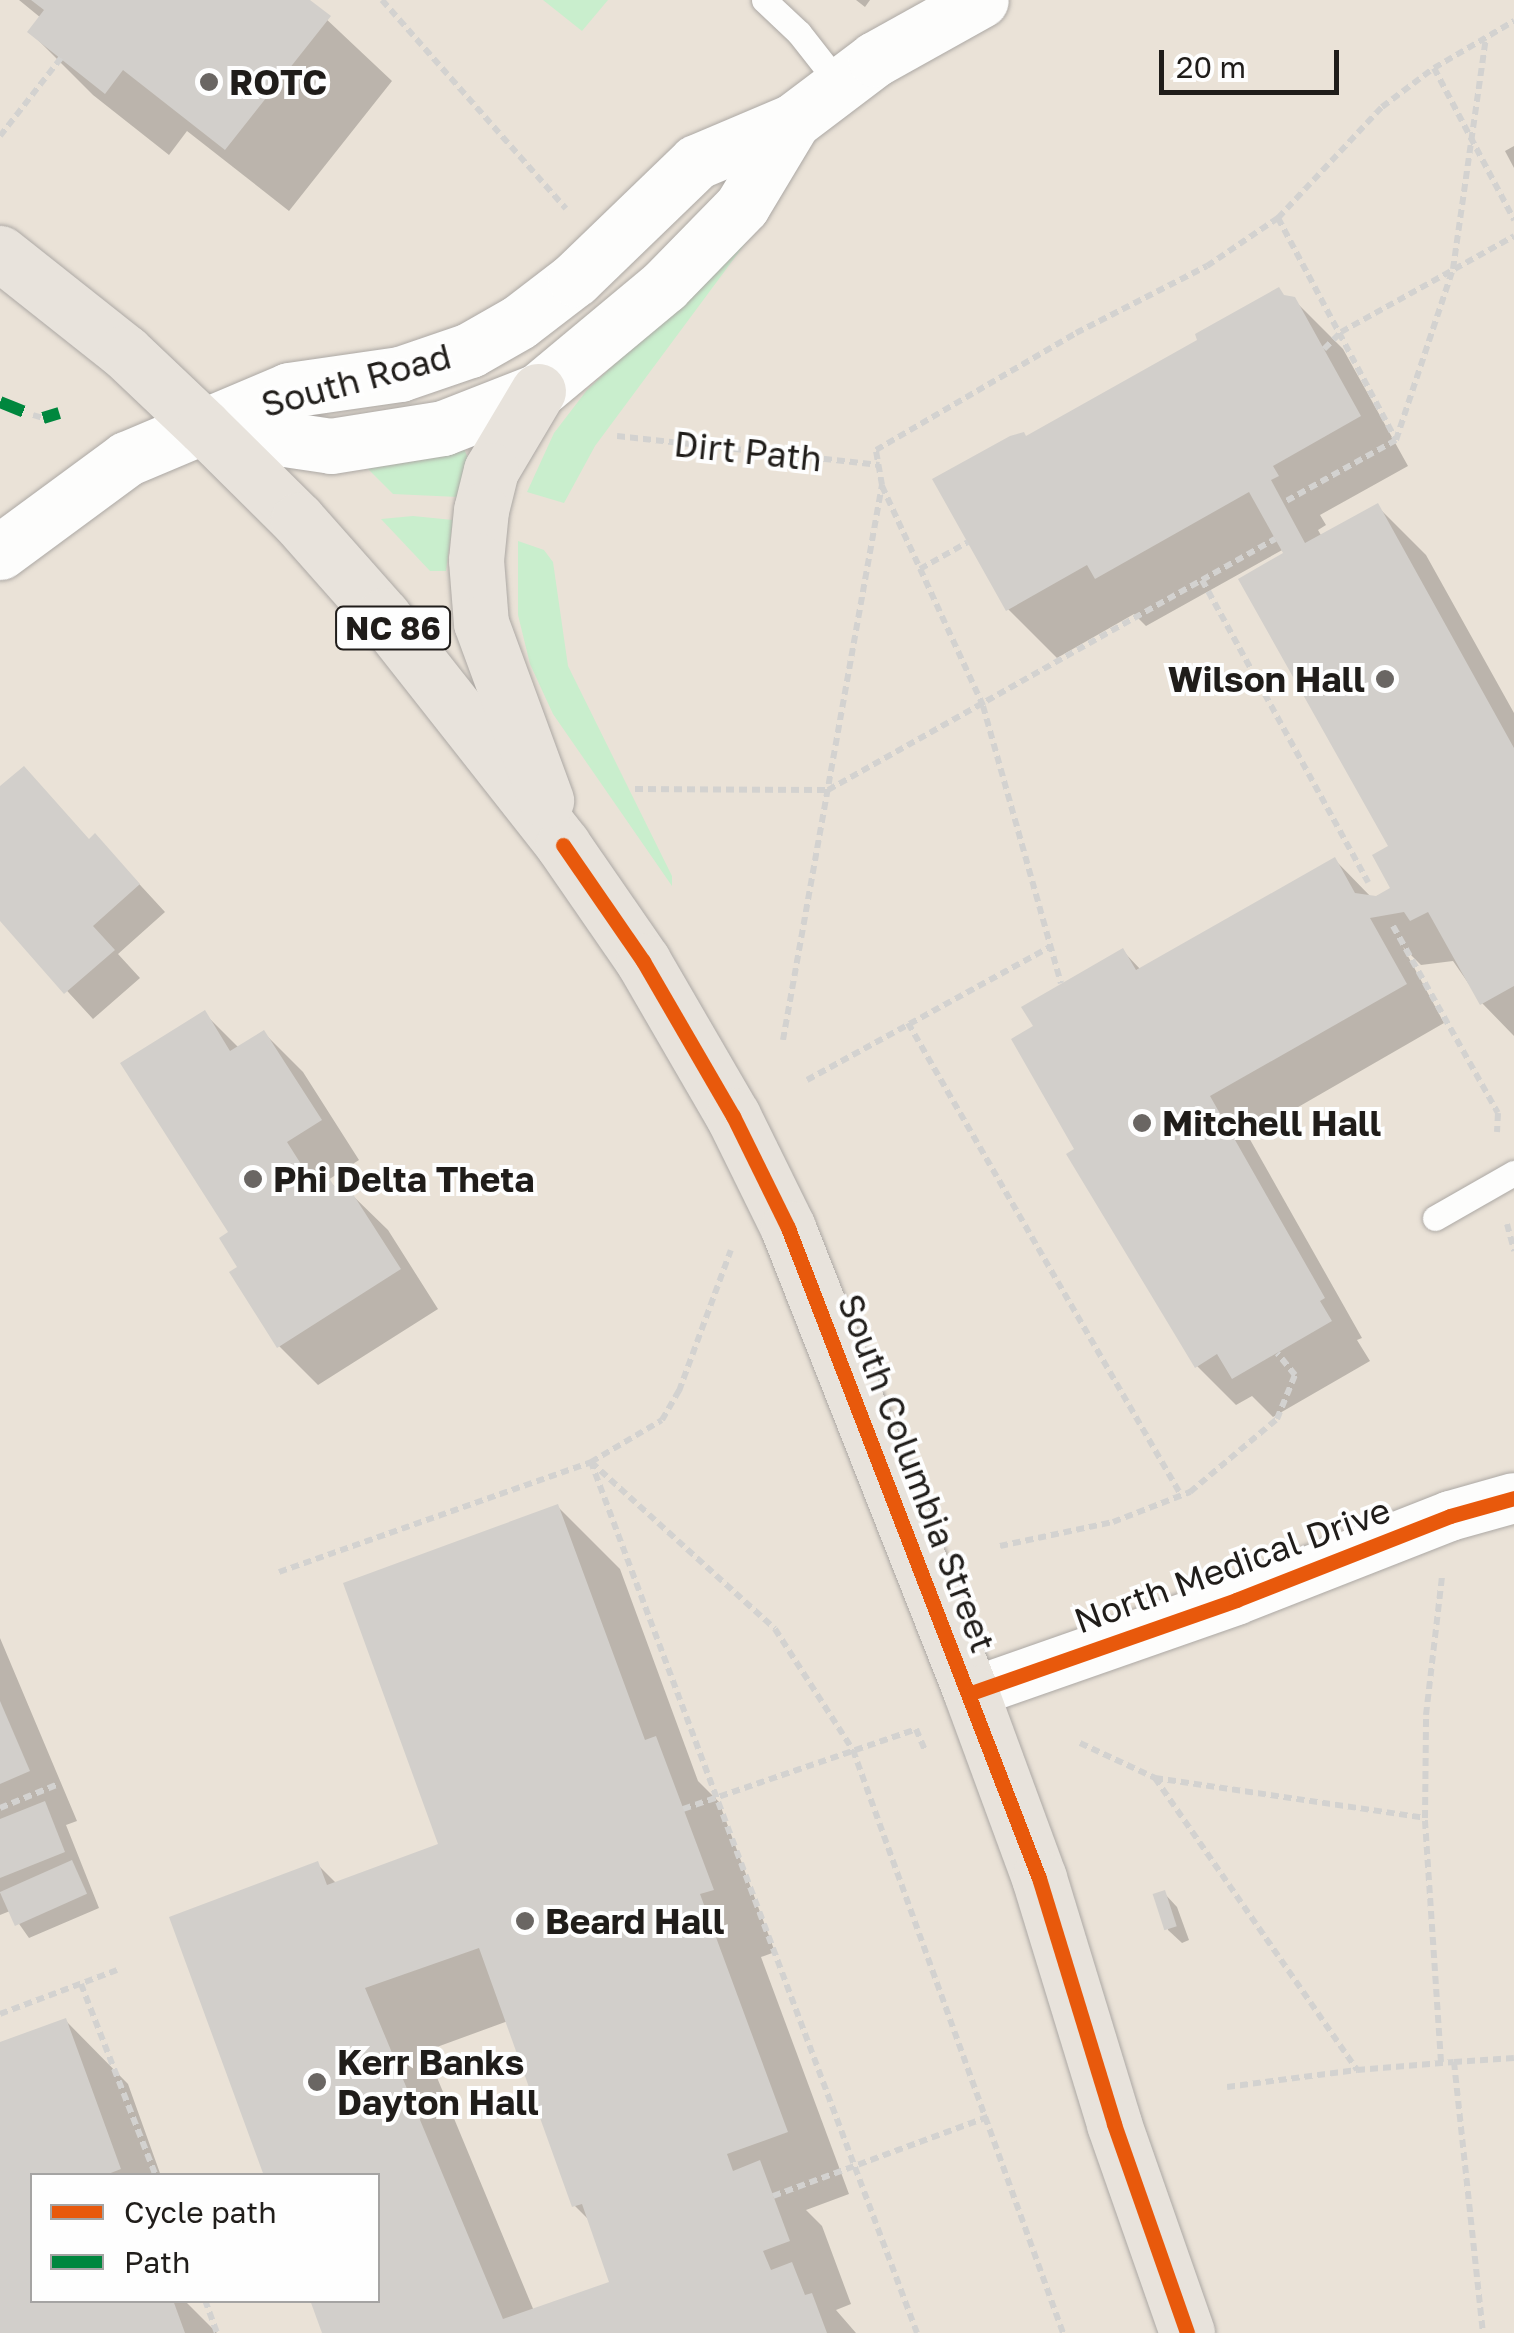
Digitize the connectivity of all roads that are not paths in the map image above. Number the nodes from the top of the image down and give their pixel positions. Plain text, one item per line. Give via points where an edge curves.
1 (764, 0) edge
2 (981, 0) edge
3 (839, 84) junction
4 (793, 121) junction
5 (0, 253) edge
6 (538, 392) junction
7 (204, 427) junction
8 (0, 552) edge
9 (563, 846) junction
10 (1505, 1178) edge
11 (1435, 1218) dead end
12 (1514, 1498) edge
13 (971, 1692) junction
14 (1187, 2333) edge

1 - 3 lane
2 - 3 main road, South Road
3 - 4 main road, South Road
4 - 6 main road, South Road via 742,206 664,286
4 - 7 main road, South Road via 696,162 575,279 470,350 400,374 289,390
5 - 7 main road, South Columbia Street / NC 86 via 125,352
6 - 7 main road, South Road via 443,428 331,446
6 - 9 main road via 491,470 476,560 482,623
7 - 8 main road via 126,458
7 - 9 main road, South Columbia Street / NC 86 via 383,616
9 - 13 main road, South Columbia Street / NC 86 via 643,961 788,1228
10 - 11 lane
12 - 13 street, North Medical Drive
13 - 14 main road, South Columbia Street / NC 86 via 1039,1878

